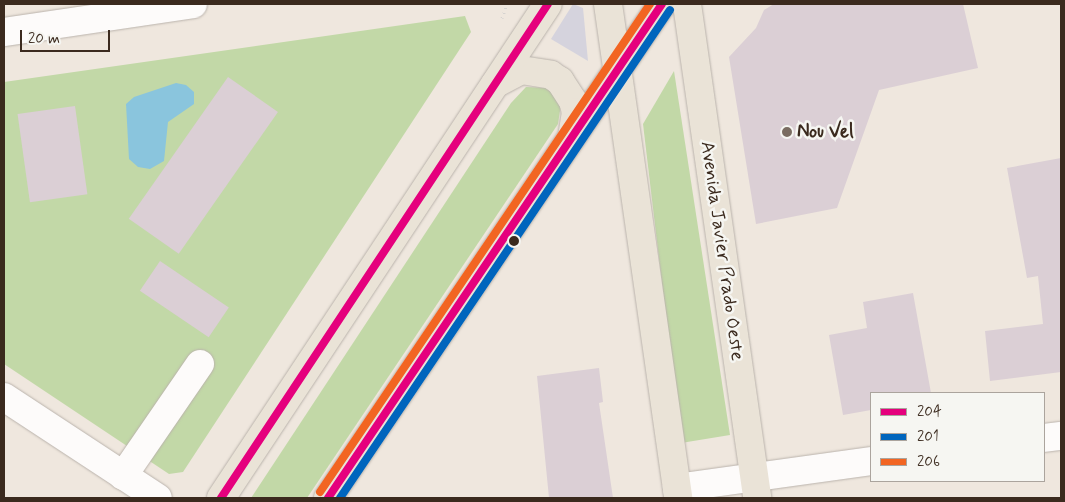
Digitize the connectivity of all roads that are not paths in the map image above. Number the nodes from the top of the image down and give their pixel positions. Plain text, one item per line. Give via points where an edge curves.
1 (192, 4) edge
2 (548, 4) edge
3 (608, 4) edge
4 (662, 4) edge
5 (687, 4) edge
6 (4, 32) edge
7 (617, 69) junction
8 (495, 84) junction
9 (572, 136) junction
10 (200, 364) dead end
11 (4, 397) edge
12 (1061, 436) edge
13 (1045, 438) edge
14 (870, 461) edge
15 (123, 476) junction
16 (756, 488) edge
17 (678, 493) edge
18 (158, 498) edge
19 (221, 498) edge
20 (328, 498) edge

1 - 6 street
2 - 8 main road
3 - 7 main road
4 - 7 main road
5 - 16 main road, Avenida Javier Prado Oeste
7 - 9 main road
7 - 17 main road
8 - 9 main road via 521,70 551,75 560,81 576,112
8 - 19 main road
9 - 20 main road
10 - 15 street
11 - 15 street
12 - 13 street
14 - 16 street
15 - 18 street
16 - 17 street

